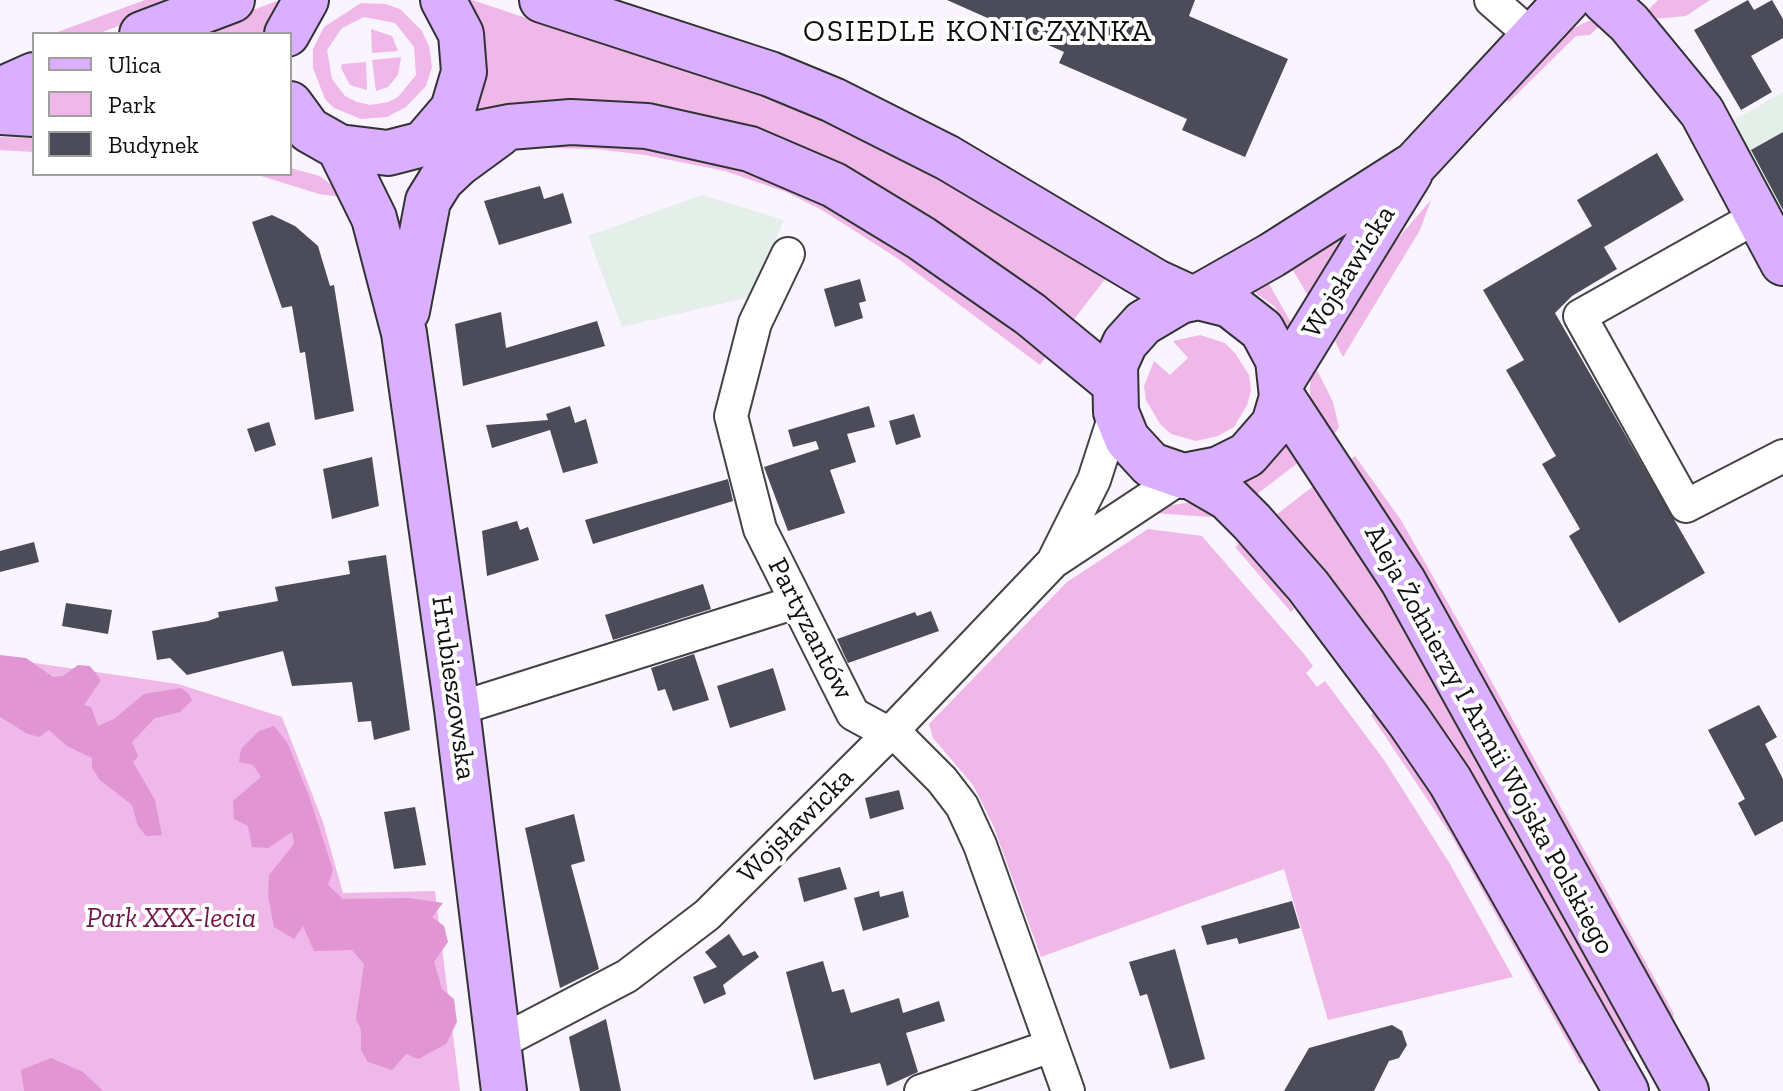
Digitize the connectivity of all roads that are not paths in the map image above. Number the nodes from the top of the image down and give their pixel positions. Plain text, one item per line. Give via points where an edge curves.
1 (232, 0) edge
2 (306, 0) edge
3 (443, 0) edge
4 (542, 0) edge
5 (1491, 0) edge
6 (1567, 0) edge
7 (1604, 0) edge
8 (147, 32) edge
9 (288, 32) edge
10 (1532, 36) junction
11 (32, 76) edge
12 (0, 90) edge
13 (292, 107) edge
14 (0, 112) edge
15 (32, 114) edge
16 (509, 127) junction
17 (316, 140) edge
18 (420, 147) junction
19 (1415, 164) junction
20 (1758, 216) junction
21 (788, 254) dead end
22 (1783, 263) edge
23 (1195, 297) junction
24 (404, 333) junction
25 (1282, 389) junction
26 (1115, 397) junction
27 (1783, 456) edge
28 (1186, 476) junction
29 (1053, 562) junction
30 (796, 602) junction
31 (457, 709) junction
32 (891, 732) junction
33 (501, 1042) junction
34 (1051, 1046) junction
35 (504, 1091) edge
36 (520, 1091) edge
37 (921, 1091) edge
38 (1068, 1091) edge
39 (1626, 1091) edge
40 (1686, 1091) edge

1 - 8 main road
2 - 9 main road
3 - 18 main road via 461,34 464,72 453,109
4 - 23 main road via 770,74 833,100 974,172 1138,272
5 - 10 street
6 - 10 main road, Wojsławicka
7 - 20 main road via 1702,112
10 - 19 main road, Wojsławicka
11 - 12 main road
13 - 17 main road
14 - 15 main road
16 - 18 main road
16 - 24 main road via 458,164 428,201
16 - 26 main road via 571,122 647,126 731,143 793,165 921,238 1030,314
17 - 18 main road via 375,153
17 - 24 main road via 374,218
18 - 24 main road via 402,219
19 - 23 main road, Wojsławicka
19 - 25 main road, Wojsławicka
20 - 22 main road
20 - 27 street via 1580,316 1686,506
21 - 30 street, Partyzantów via 755,323 731,416 760,529
23 - 25 main road via 1230,305 1255,322 1278,360
23 - 26 main road via 1134,331 1119,353
24 - 31 main road, Hrubieszowska
25 - 28 main road via 1274,424 1247,455
25 - 40 main road, Aleja Żołnierzy I Armii Wojska Polskiego via 1403,581
26 - 28 main road via 1127,439 1143,459
26 - 29 street, Wojsławicka via 1094,480
28 - 29 street, Wojsławicka
28 - 39 main road, Aleja Żołnierzy I Armii Wojska Polskiego via 1228,498 1252,522 1337,622 1409,721 1450,781
29 - 32 street, Wojsławicka
30 - 31 street
30 - 32 street, Partyzantów via 853,714
31 - 33 main road, Hrubieszowska
32 - 33 street, Wojsławicka via 707,915 627,976
32 - 34 street, Partyzantów via 962,806
33 - 35 main road
33 - 36 main road
34 - 37 street
34 - 38 street, Partyzantów

